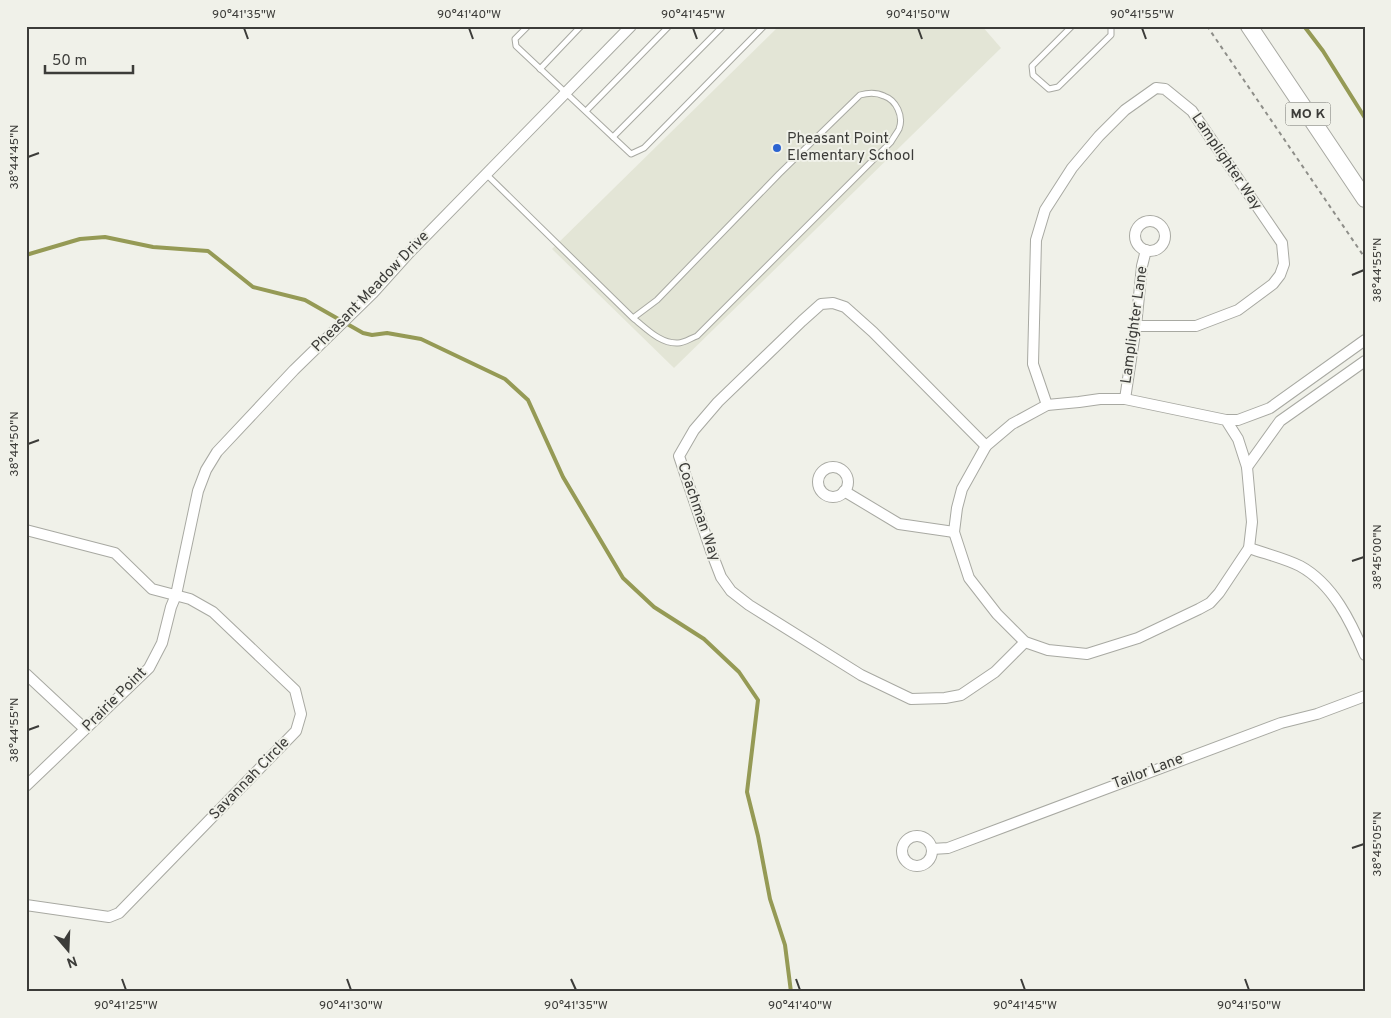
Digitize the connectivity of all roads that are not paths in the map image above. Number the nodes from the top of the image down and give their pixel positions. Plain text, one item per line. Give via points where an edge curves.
1 (528, 26) edge
2 (581, 26) edge
3 (631, 26) edge
4 (668, 26) edge
5 (723, 26) edge
6 (764, 26) edge
7 (1072, 26) edge
8 (1111, 26) edge
9 (1249, 26) edge
10 (540, 69) junction
11 (566, 93) junction
12 (586, 111) junction
13 (613, 137) junction
14 (486, 174) junction
15 (1365, 199) edge
16 (1146, 250) dead end
17 (633, 318) junction
18 (1136, 326) junction
19 (1365, 340) edge
20 (1365, 361) edge
21 (1320, 372) junction
22 (1330, 385) junction
23 (1125, 399) junction
24 (1047, 405) junction
25 (1270, 408) junction
26 (1226, 420) junction
27 (1280, 421) junction
28 (986, 446) junction
29 (1247, 466) junction
30 (844, 491) dead end
31 (26, 530) edge
32 (954, 532) junction
33 (1249, 548) junction
34 (176, 595) junction
35 (1025, 642) junction
36 (1365, 655) edge
37 (26, 674) edge
38 (1365, 696) edge
39 (85, 729) junction
40 (26, 786) edge
41 (932, 849) dead end
42 (26, 905) edge

1 - 10 lane via 515,39 516,46
2 - 10 lane
3 - 11 street, Pheasant Meadow Drive
4 - 12 lane
5 - 13 lane
6 - 13 lane via 644,148 631,154
7 - 8 lane via 1032,66 1033,75 1049,89 1058,87 1111,35
9 - 15 main road, MO K
10 - 11 lane
11 - 12 lane
11 - 14 street, Pheasant Meadow Drive
12 - 13 lane
14 - 17 lane
14 - 34 street, Pheasant Meadow Drive via 216,452 198,491
16 - 18 street, Lamplighter Lane
17 - 17 lane via 668,342 680,343 697,336 891,142 900,128 900,115 894,102 884,96 860,95 657,300
18 - 23 street, Lamplighter Lane
18 - 24 street, Lamplighter Way via 1196,326 1238,310 1273,284 1284,264 1282,243 1192,111 1165,89 1156,88 1125,110 1099,136 1072,168 1045,210 1036,240 1033,364
19 - 21 street
20 - 22 street
21 - 22 street
21 - 25 street
22 - 27 street
23 - 24 street
23 - 26 street
24 - 28 street via 1012,424
25 - 26 street via 1238,420
25 - 27 street
26 - 29 street via 1238,439
27 - 29 street
28 - 32 street via 962,489
28 - 35 street, Coachman Way via 873,332 845,307 833,303 822,304 802,320 718,402 694,430 679,456 711,551 732,591 861,675 911,699 961,695 995,672
29 - 33 street via 1252,522
30 - 32 street via 898,524
31 - 34 street, Savannah Circle via 115,553 152,589
32 - 35 street via 969,578 996,614
33 - 35 street via 1210,603 1138,638 1087,654 1048,650
33 - 36 street via 1284,559 1316,576 1335,597
34 - 39 street, Prairie Point via 162,644 149,668
34 - 42 street, Savannah Circle via 190,598 213,612 295,690 301,714 296,731 119,913 109,917
37 - 39 street
38 - 41 street, Tailor Lane via 1318,714 1281,723 948,848
39 - 40 street, Prairie Point

